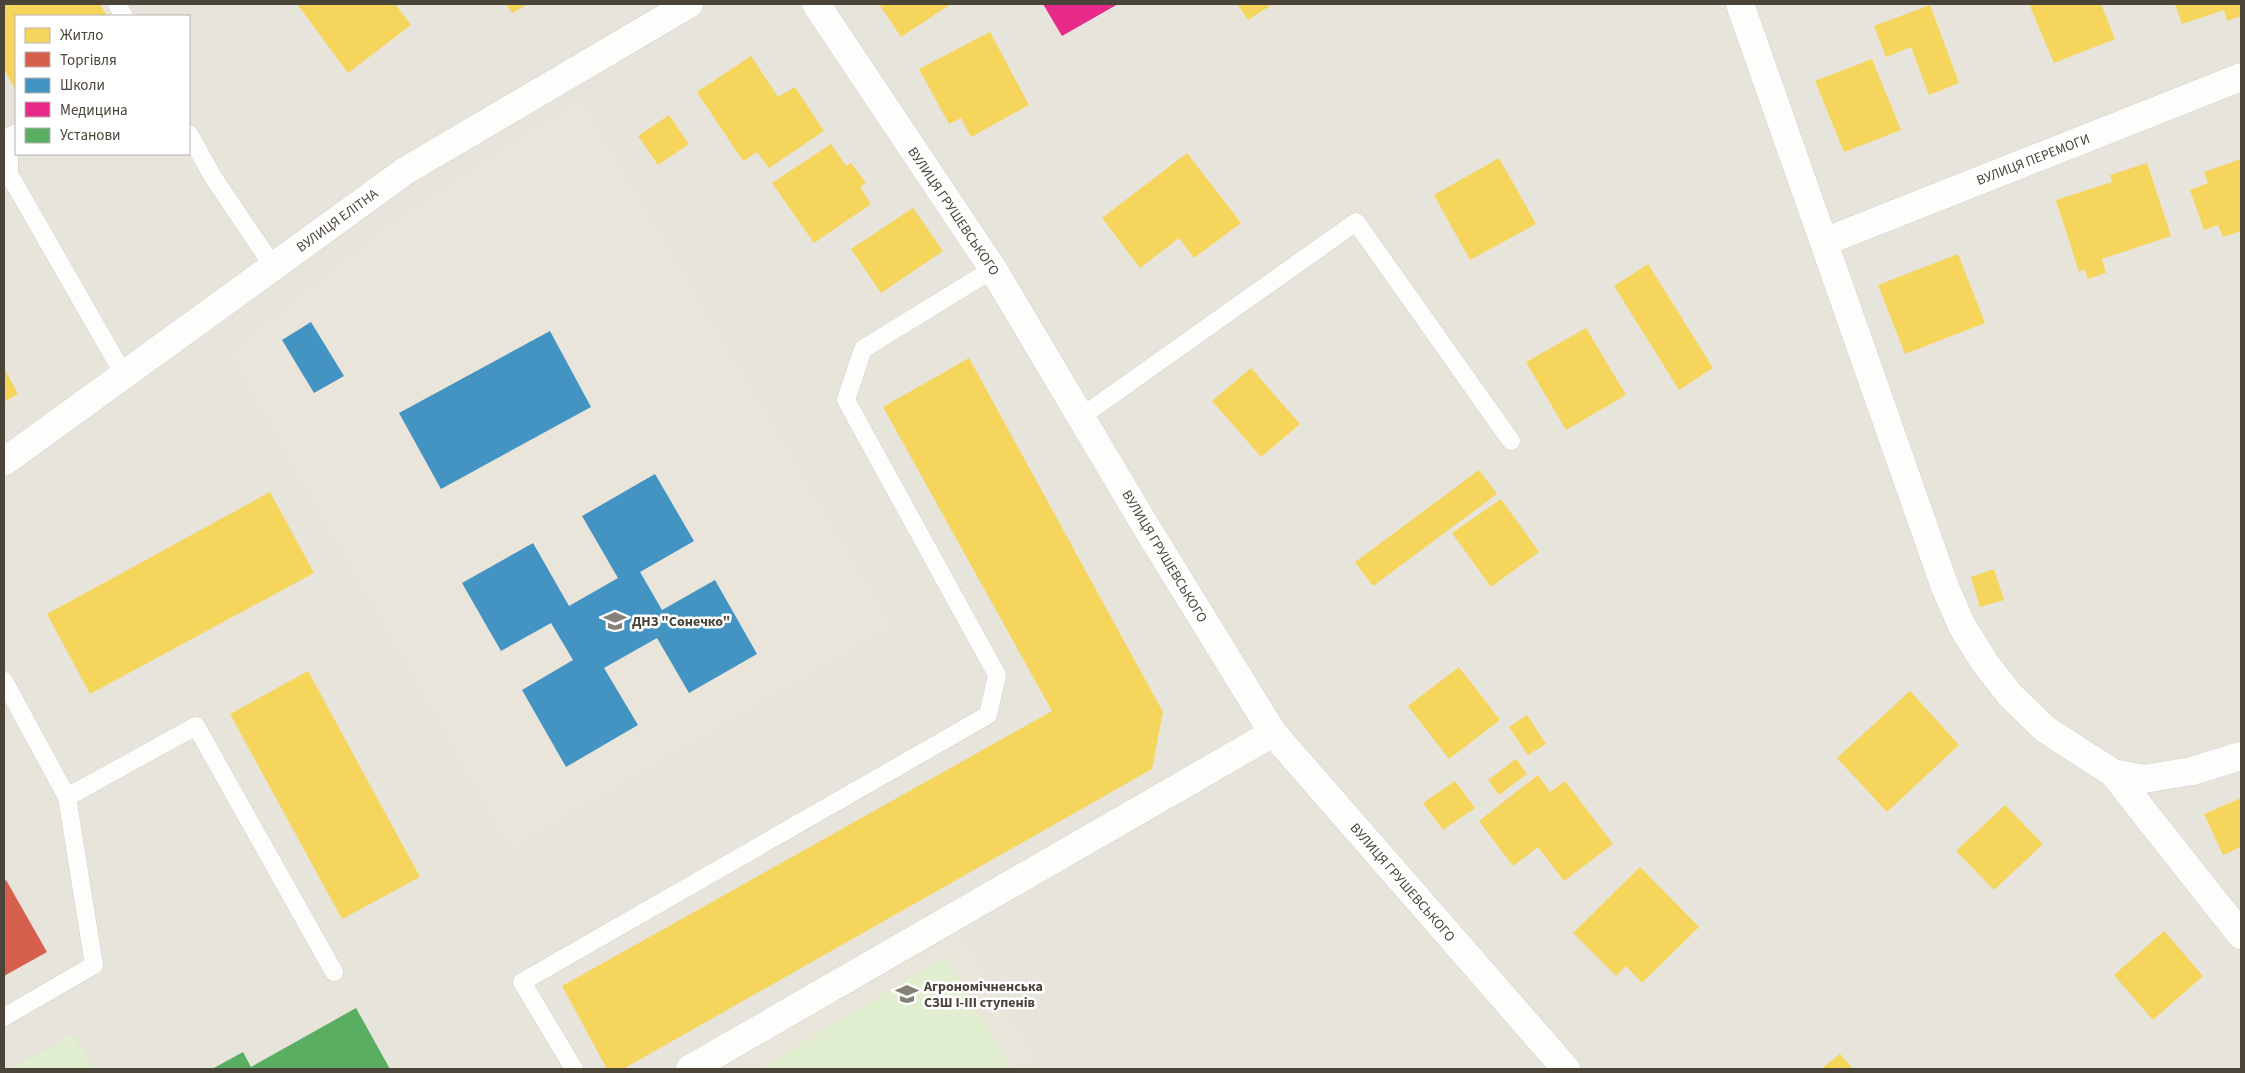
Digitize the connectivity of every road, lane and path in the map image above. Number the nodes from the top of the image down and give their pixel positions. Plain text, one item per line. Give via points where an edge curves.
1 (117, 4) edge
2 (689, 4) edge
3 (816, 4) edge
4 (1740, 4) edge
5 (123, 15) edge
6 (2241, 77) edge
7 (15, 134) edge
8 (190, 136) edge
9 (1824, 242) junction
10 (273, 266) junction
11 (993, 269) junction
12 (124, 375) junction
13 (1081, 417) junction
14 (1511, 441) dead end
15 (4, 462) edge
16 (4, 681) edge
17 (1273, 733) junction
18 (2241, 756) edge
19 (2112, 773) junction
20 (67, 796) junction
21 (2241, 935) edge
22 (334, 972) dead end
23 (4, 1017) edge
24 (574, 1069) edge
25 (690, 1069) edge
26 (1566, 1069) edge

1 - 5 lane
2 - 10 street, ВУЛИЦЯ ЕЛІТНА via 404,171
3 - 11 street, ВУЛИЦЯ ГРУШЕВСЬКОГО
4 - 9 street
6 - 9 street, ВУЛИЦЯ ПЕРЕМОГИ
7 - 12 lane via 9,138 10,174
8 - 10 lane via 213,177
9 - 19 street via 1945,587 1962,626 1985,664 2010,695 2045,729
10 - 12 street, ВУЛИЦЯ ЕЛІТНА
11 - 13 street, ВУЛИЦЯ ГРУШЕВСЬКОГО
11 - 24 lane via 862,349 846,400 998,675 988,715 522,982
12 - 15 street, ВУЛИЦЯ ЕЛІТНА
13 - 14 lane via 1356,222
13 - 17 street, ВУЛИЦЯ ГРУШЕВСЬКОГО
16 - 20 lane
17 - 25 street
17 - 26 street, ВУЛИЦЯ ГРУШЕВСЬКОГО
18 - 19 street via 2192,771 2144,779
19 - 21 street
20 - 22 lane via 196,726
20 - 23 lane via 94,965

